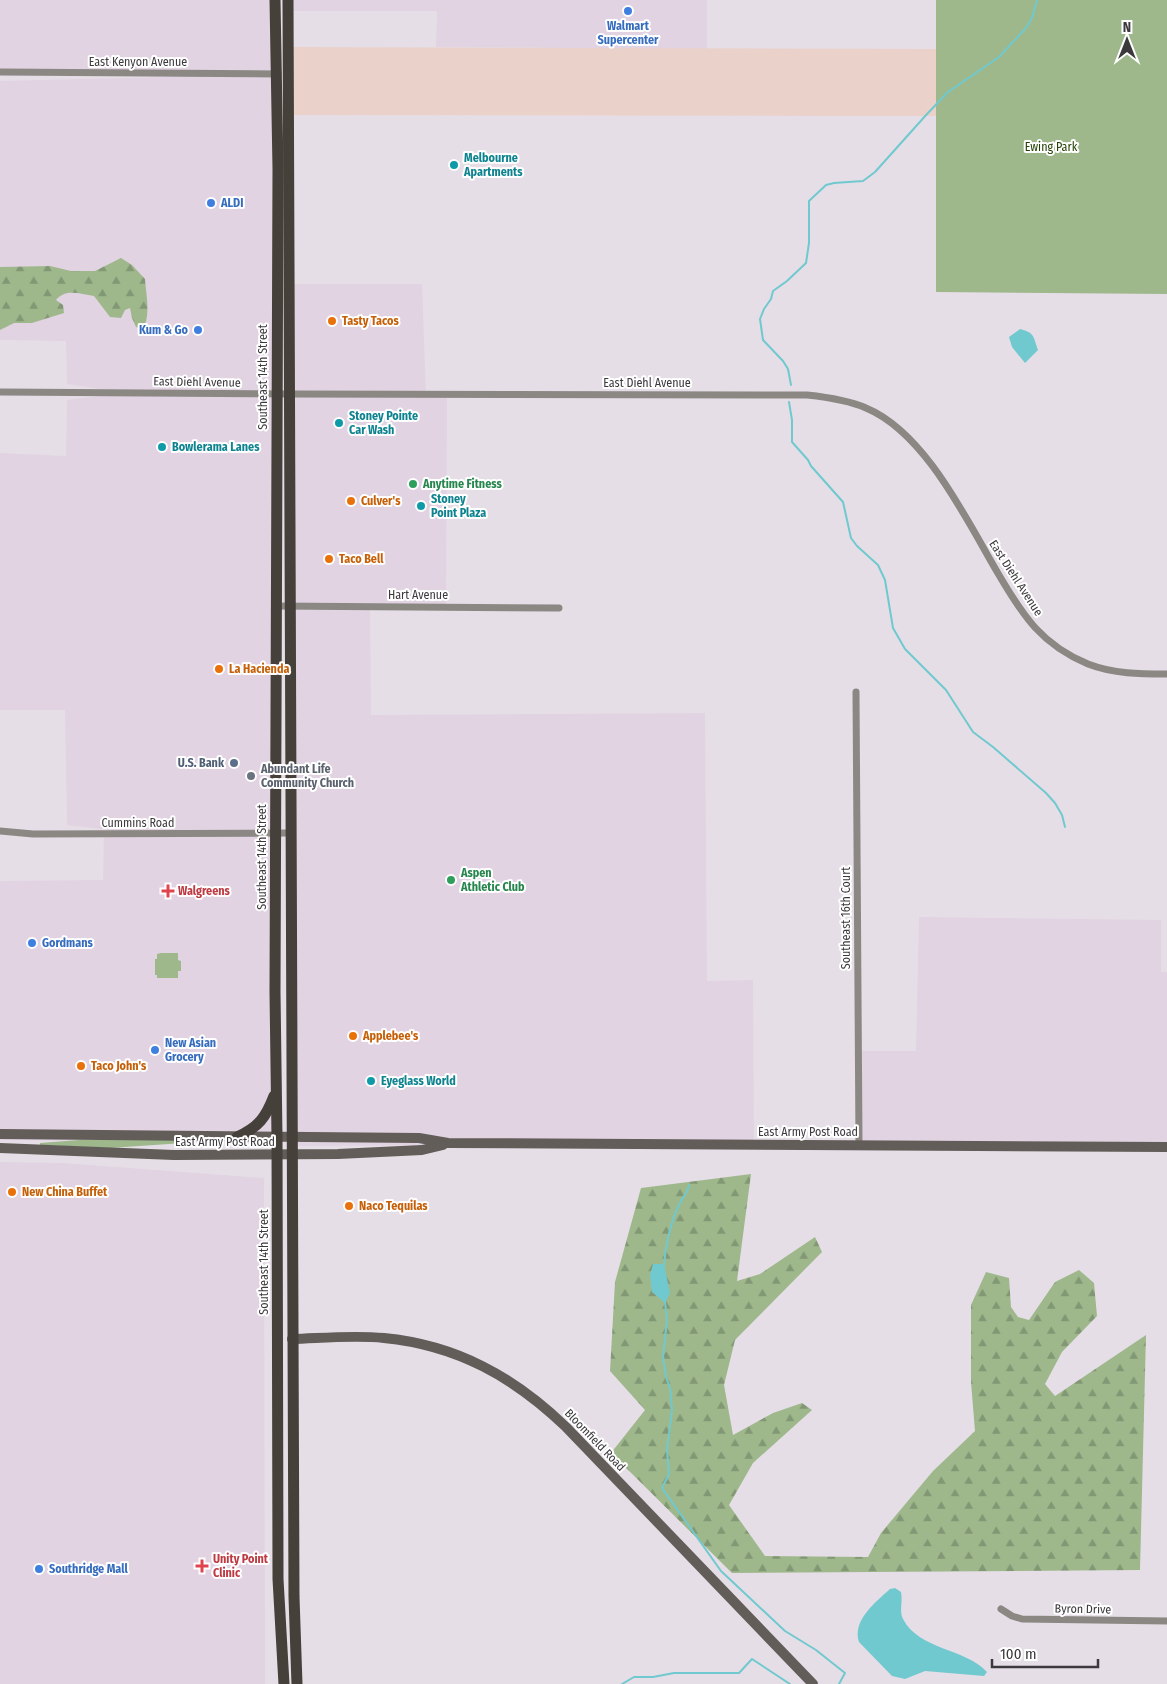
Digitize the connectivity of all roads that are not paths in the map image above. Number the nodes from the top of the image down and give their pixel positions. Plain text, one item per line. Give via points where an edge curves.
1 (275, 0) edge
2 (288, 0) edge
3 (0, 72) edge
4 (275, 74) junction
5 (288, 74) junction
6 (0, 392) edge
7 (277, 394) junction
8 (289, 394) junction
9 (276, 606) junction
10 (290, 606) junction
11 (560, 608) dead end
12 (1167, 674) edge
13 (856, 692) dead end
14 (0, 831) edge
15 (276, 833) junction
16 (290, 833) junction
17 (277, 1089) junction
18 (0, 1134) edge
19 (237, 1137) junction
20 (277, 1137) junction
21 (292, 1137) junction
22 (448, 1143) junction
23 (859, 1144) junction
24 (1167, 1147) edge
25 (0, 1148) edge
26 (277, 1154) junction
27 (292, 1154) junction
28 (292, 1339) junction
29 (1001, 1609) dead end
30 (1167, 1621) edge
31 (284, 1684) edge
32 (297, 1684) edge
33 (813, 1684) edge

1 - 4 main road, Southeast 14th Street
2 - 5 main road, Southeast 14th Street
3 - 4 street, East Kenyon Avenue
4 - 5 street, East Kenyon Avenue
4 - 7 main road, Southeast 14th Street
5 - 8 main road, Southeast 14th Street
6 - 7 street, East Diehl Avenue
7 - 8 street, East Diehl Avenue
7 - 9 main road, Southeast 14th Street
8 - 10 main road, Southeast 14th Street
8 - 12 street, East Diehl Avenue via 807,395 857,404 889,420 927,459 1019,610 1039,632 1075,658 1103,669 1133,674
9 - 10 street, Hart Avenue
9 - 15 main road, Southeast 14th Street
10 - 11 street, Hart Avenue
10 - 16 main road, Southeast 14th Street
13 - 23 street, Southeast 16th Court
14 - 15 street, Cummins Road via 34,834
15 - 16 street, Cummins Road
15 - 17 main road, Southeast 14th Street
16 - 21 main road, Southeast 14th Street
17 - 19 main road via 268,1113 256,1127
17 - 20 main road, Southeast 14th Street
18 - 19 main road, East Army Post Road
19 - 20 main road, East Army Post Road
20 - 21 main road, East Army Post Road
20 - 26 main road, Southeast 14th Street
21 - 22 main road, East Army Post Road via 419,1138
21 - 27 main road, Southeast 14th Street
22 - 23 main road, East Army Post Road
22 - 27 main road, East Army Post Road via 422,1150
23 - 24 main road, East Army Post Road
25 - 26 main road, East Army Post Road via 174,1155
26 - 27 main road, East Army Post Road
26 - 31 main road, Southeast 14th Street via 278,1579
27 - 28 main road, Southeast 14th Street
28 - 32 main road, Southeast 14th Street
28 - 33 main road, Bloomfield Road via 409,1341 469,1359 521,1388 566,1427
29 - 30 street, Byron Drive via 1022,1620

